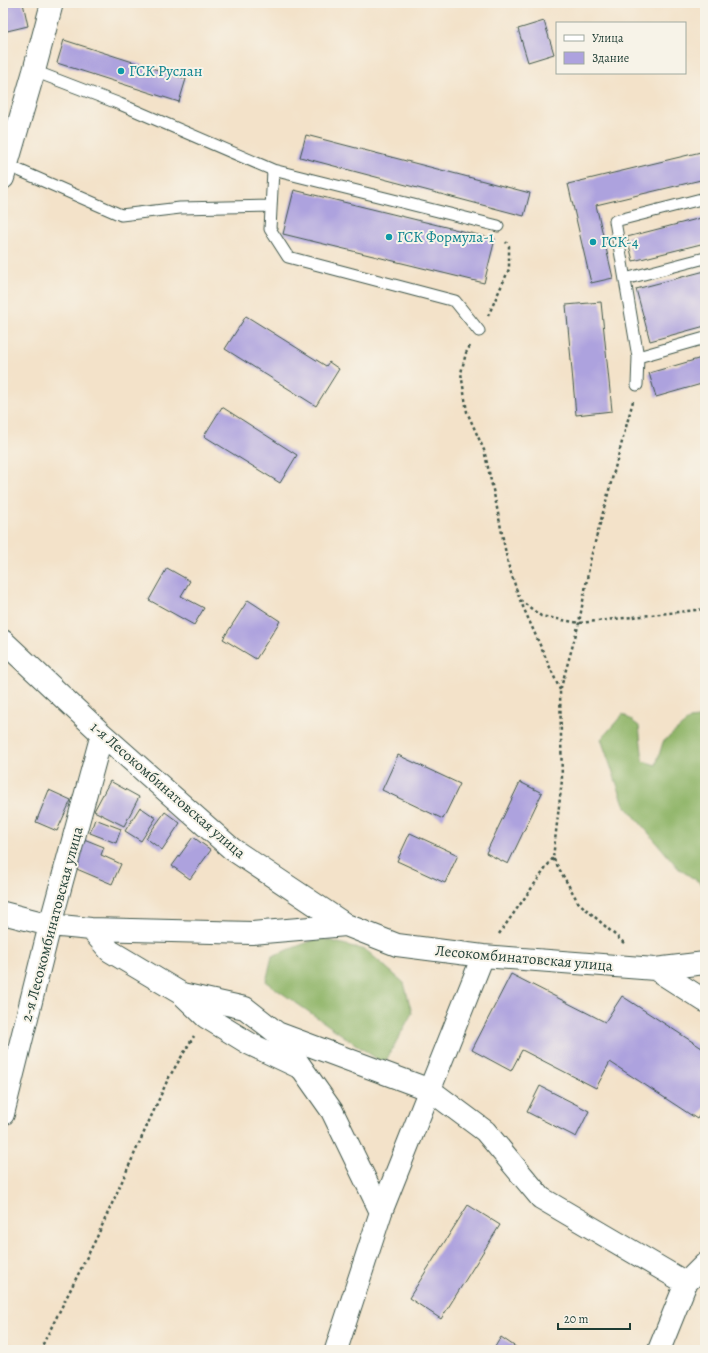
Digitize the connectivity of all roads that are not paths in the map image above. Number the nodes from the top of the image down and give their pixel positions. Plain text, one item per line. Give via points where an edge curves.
1 (52, 3) edge
2 (34, 72) junction
3 (273, 170) junction
4 (5, 172) edge
5 (705, 198) edge
6 (271, 206) junction
7 (498, 226) road end
8 (705, 258) edge
9 (625, 279) junction
10 (479, 331) road end
11 (705, 338) edge
12 (638, 357) junction
13 (637, 385) road end
14 (3, 641) edge
15 (102, 734) junction
16 (3, 913) edge
17 (50, 924) junction
18 (346, 925) junction
19 (91, 929) junction
20 (483, 956) junction
21 (705, 963) edge
22 (655, 969) junction
23 (182, 994) junction
24 (705, 1001) edge
25 (278, 1033) junction
26 (302, 1069) junction
27 (430, 1090) junction
28 (3, 1114) edge
29 (381, 1212) junction
30 (705, 1264) edge
31 (686, 1283) junction
32 (336, 1350) edge
33 (659, 1350) edge

1 - 2 street
2 - 3 lane via 120,104
2 - 4 street
3 - 6 lane
3 - 7 lane
4 - 6 lane via 121,215 180,208
5 - 9 lane via 616,221
6 - 10 lane via 270,229 288,257 455,302
8 - 9 lane
9 - 12 lane
11 - 12 lane
12 - 13 lane
14 - 15 street, 1-я Лесокомбинатовская улица
15 - 17 street, 2-я Лесокомбинатовская улица
15 - 18 street, 1-я Лесокомбинатовская улица via 232,849
16 - 17 street
17 - 19 street
17 - 28 street, 2-я Лесокомбинатовская улица
18 - 19 street via 252,933
18 - 20 street, Лесокомбинатовская улица via 397,945
19 - 23 street via 110,951
20 - 22 street, Лесокомбинатовская улица
20 - 27 street
21 - 22 street, Лесокомбинатовская улица
22 - 24 street
23 - 25 street via 245,1008
23 - 26 street via 206,1017 250,1044
25 - 26 street
25 - 27 street
26 - 29 street via 332,1111
27 - 29 street
27 - 31 street via 485,1131 541,1198
29 - 32 street
30 - 31 street
31 - 33 street

